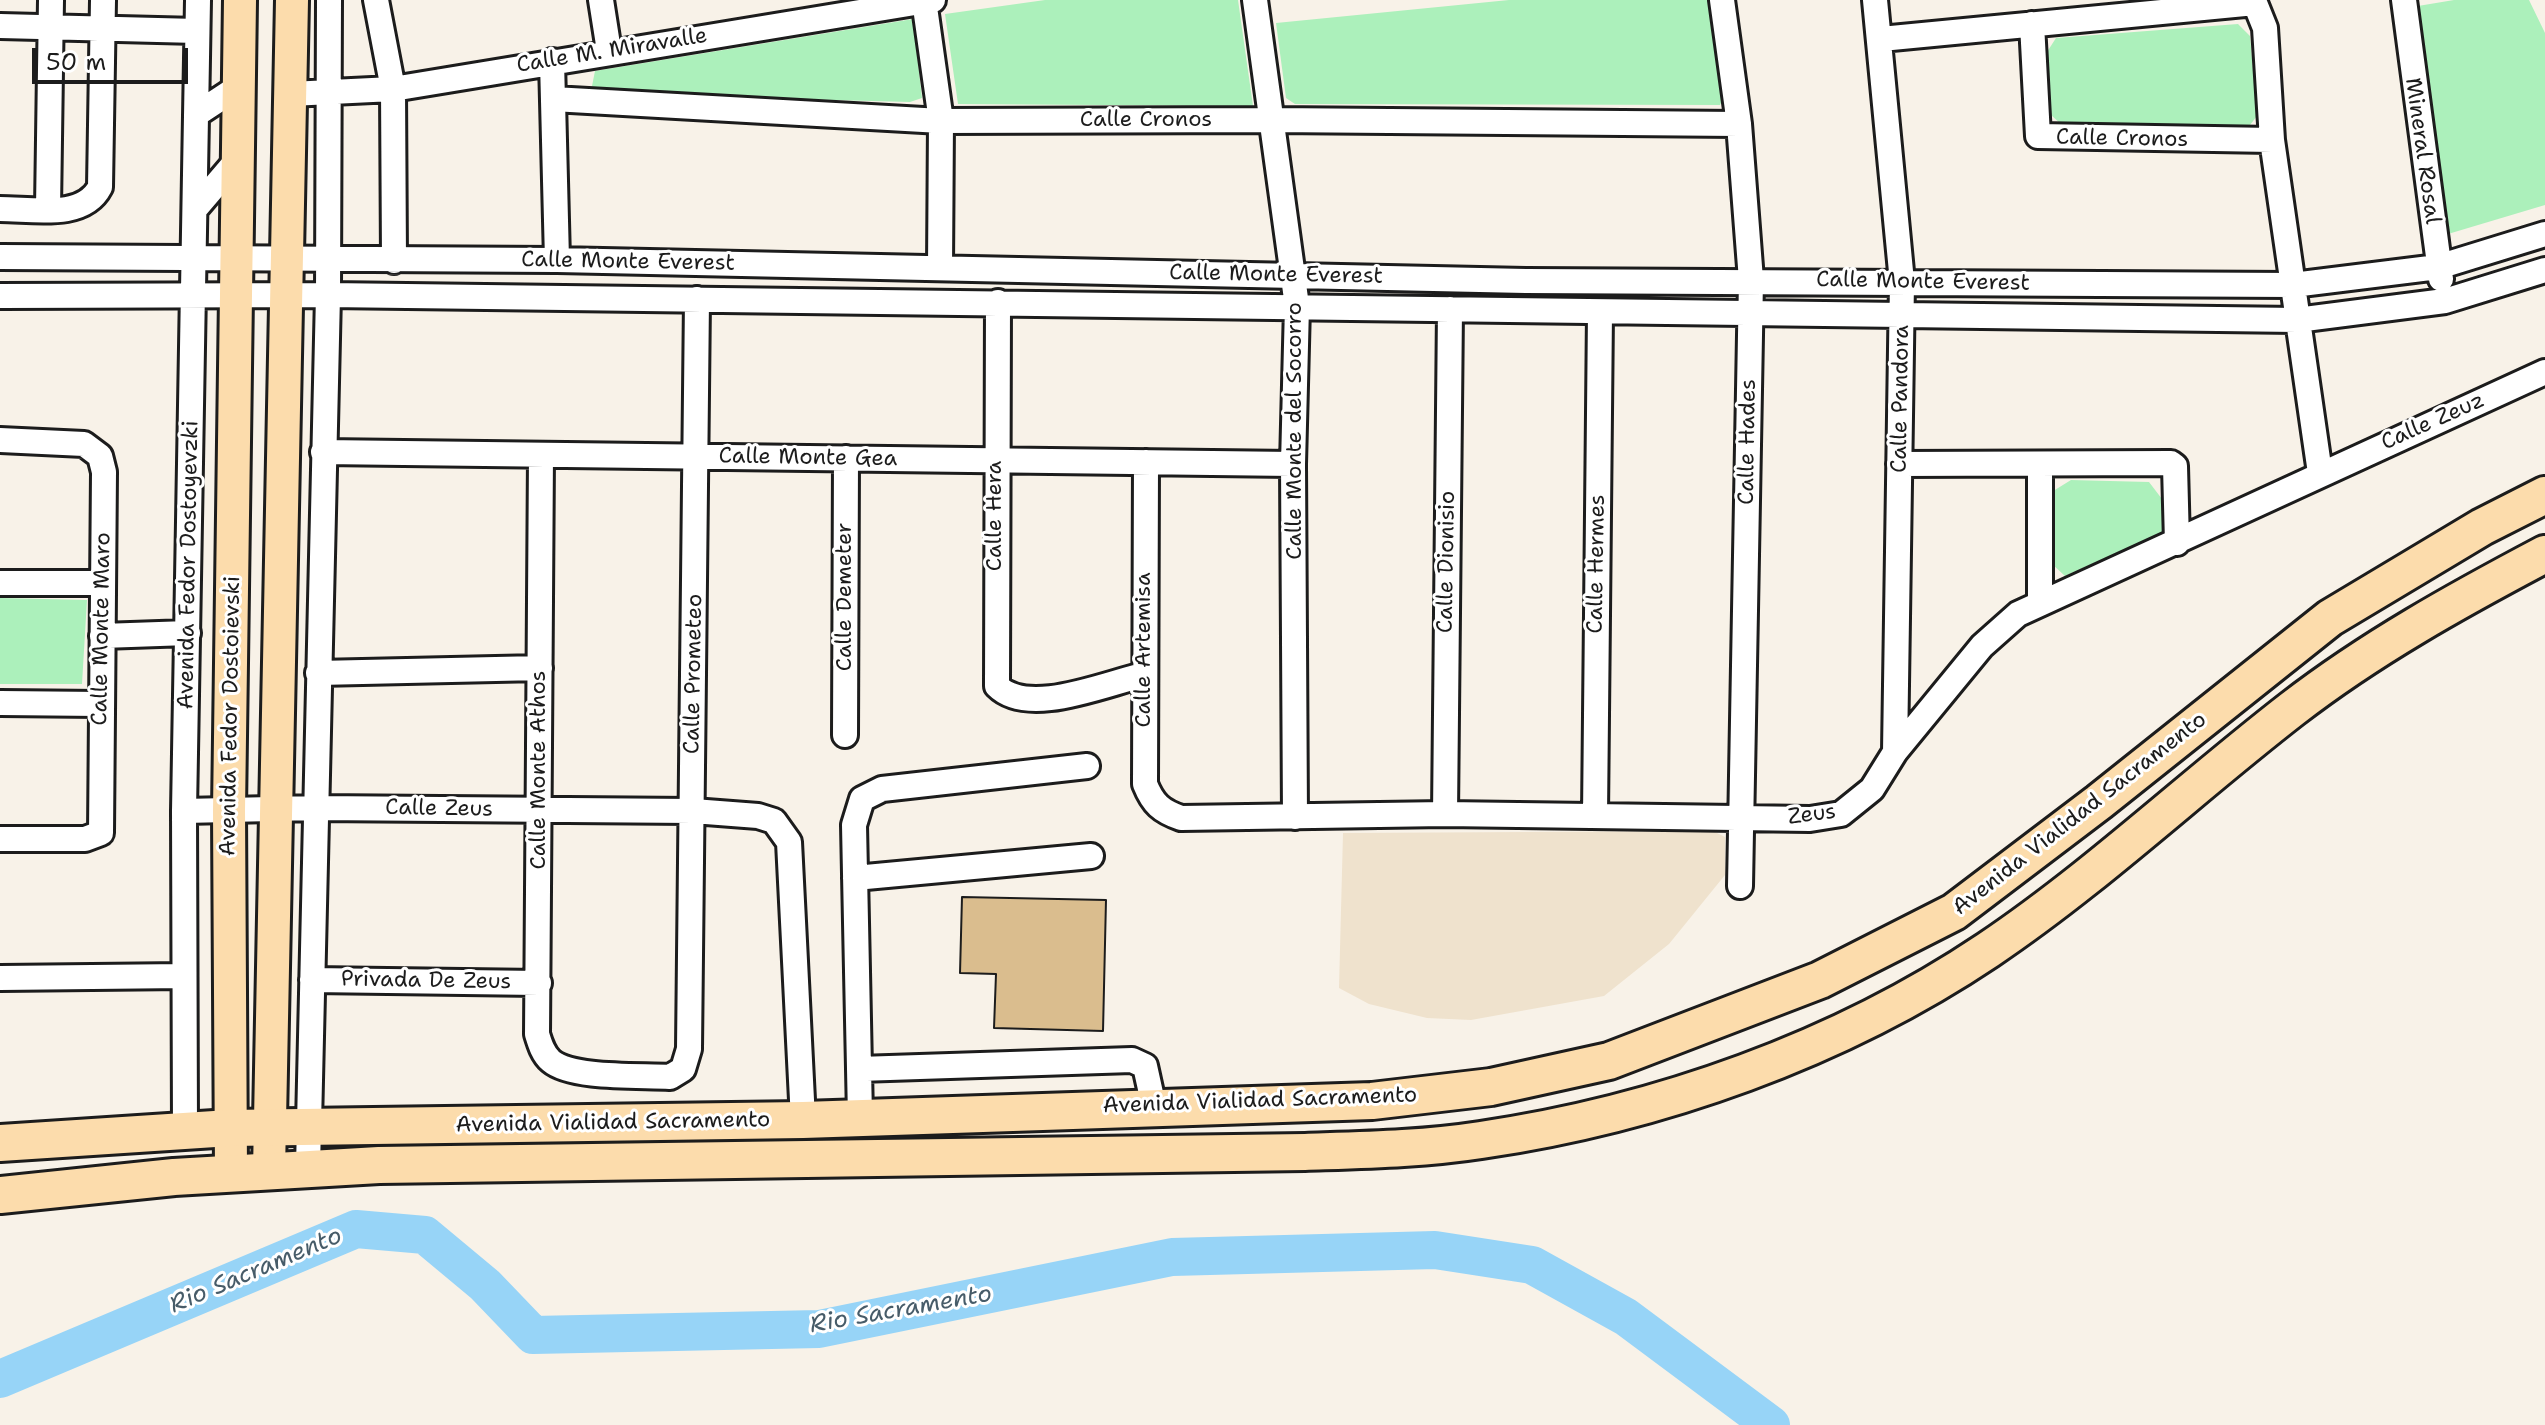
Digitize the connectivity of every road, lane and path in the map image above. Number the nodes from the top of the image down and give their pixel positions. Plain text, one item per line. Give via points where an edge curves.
1 (51, 0) edge
2 (103, 0) edge
3 (198, 0) edge
4 (240, 0) edge
5 (292, 0) edge
6 (329, 0) edge
7 (376, 0) edge
8 (601, 0) edge
9 (1255, 0) edge
10 (1722, 0) edge
11 (1875, 0) edge
12 (2404, 0) edge
13 (927, 1) edge
14 (2032, 24) junction
15 (0, 26) edge
16 (51, 28) junction
17 (100, 28) junction
18 (197, 31) junction
19 (1881, 39) junction
20 (609, 51) junction
21 (552, 61) junction
22 (238, 87) junction
23 (393, 89) junction
24 (290, 94) junction
25 (329, 94) junction
26 (553, 99) junction
27 (197, 114) junction
28 (1273, 120) junction
29 (941, 121) junction
30 (1739, 124) junction
31 (2272, 140) junction
32 (237, 160) junction
33 (289, 174) junction
34 (328, 174) junction
35 (196, 208) junction
36 (0, 209) edge
37 (48, 209) junction
38 (2545, 234) edge
39 (0, 257) edge
40 (236, 258) junction
41 (194, 259) junction
42 (287, 259) junction
43 (557, 260) junction
44 (328, 261) junction
45 (394, 261) junction
46 (2438, 267) junction
47 (940, 268) junction
48 (2545, 270) edge
49 (1295, 274) junction
50 (1751, 280) junction
51 (1902, 282) junction
52 (2293, 285) junction
53 (328, 295) junction
54 (0, 296) edge
55 (237, 297) junction
56 (286, 297) junction
57 (193, 298) junction
58 (697, 299) junction
59 (2445, 301) junction
60 (998, 302) junction
61 (1297, 306) junction
62 (1450, 309) junction
63 (1750, 311) junction
64 (1600, 312) junction
65 (1903, 314) junction
66 (2297, 320) junction
67 (2545, 372) edge
68 (0, 440) edge
69 (323, 452) junction
70 (541, 455) junction
71 (696, 457) junction
72 (846, 458) junction
73 (995, 460) junction
74 (1146, 462) junction
75 (1293, 464) junction
76 (1899, 464) junction
77 (2040, 466) junction
78 (2320, 473) junction
79 (2545, 495) edge
80 (2177, 543) junction
81 (2545, 554) edge
82 (0, 583) edge
83 (103, 583) junction
84 (2040, 603) junction
85 (188, 633) junction
86 (102, 636) junction
87 (540, 668) junction
88 (318, 673) junction
89 (1143, 675) junction
90 (0, 703) edge
91 (100, 704) junction
92 (845, 735) dead end
93 (1895, 752) junction
94 (1087, 766) dead end
95 (316, 808) junction
96 (278, 809) junction
97 (229, 810) junction
98 (538, 810) junction
99 (184, 811) junction
100 (693, 811) junction
101 (1445, 814) junction
102 (1595, 816) junction
103 (1295, 817) junction
104 (1181, 818) joint
105 (1740, 818) junction
106 (0, 839) edge
107 (1091, 856) dead end
108 (855, 878) junction
109 (1740, 886) dead end
110 (184, 976) junction
111 (0, 978) edge
112 (312, 980) junction
113 (539, 983) junction
114 (859, 1069) junction
115 (568, 1070) joint
116 (1154, 1107) junction
117 (860, 1117) junction
118 (803, 1120) junction
119 (310, 1126) junction
120 (270, 1127) junction
121 (230, 1128) junction
122 (185, 1130) junction
123 (0, 1143) edge
124 (308, 1168) junction
125 (269, 1171) junction
126 (231, 1173) junction
127 (0, 1195) edge

1 - 16 street
2 - 17 street
3 - 18 street, Avenida Fedor Dostoyevzki
4 - 22 main road
4 - 24 main road via 255,87 264,93
5 - 24 main road
6 - 25 street
7 - 23 street
8 - 20 street
9 - 28 street, Calle Monte del Socorro
10 - 30 street, Calle Hades
11 - 19 street, Calle Pandora
12 - 46 street, Mineral Rosal
13 - 20 street, Calle M. Miravalle
13 - 29 street
14 - 19 street
14 - 31 street, Calle Cronos via 2038,136
14 - 31 street via 2255,3 2265,28
15 - 16 street
16 - 17 street
16 - 37 street
17 - 18 street
17 - 37 street via 100,187 93,200 78,208
18 - 27 street, Avenida Fedor Dostoyevzki
19 - 51 street, Calle Pandora
20 - 21 street, Calle M. Miravalle
21 - 23 street, Calle M. Miravalle
21 - 26 street
22 - 27 street
22 - 32 main road
23 - 25 street, Calle M. Miravalle
23 - 45 street
24 - 25 street, Calle M. Miravalle
24 - 33 main road
25 - 34 street
26 - 29 street, Calle Cronos
26 - 43 street
27 - 35 street, Avenida Fedor Dostoyevzki
28 - 29 street, Calle Cronos
28 - 30 street, Calle Cronos
28 - 49 street, Calle Monte del Socorro
29 - 47 street
30 - 50 street, Calle Hades
31 - 52 street
32 - 35 street
32 - 40 main road
33 - 34 street
33 - 42 main road
34 - 44 street
35 - 41 street, Avenida Fedor Dostoyevzki
36 - 37 street
38 - 46 street, Calle Monte Everest
39 - 41 street, Calle Monte Everest
40 - 41 street, Calle Monte Everest
40 - 42 street, Calle Monte Everest
40 - 55 main road, Avenida Fedor Dostoievski
41 - 57 street, Avenida Fedor Dostoyevzki
42 - 44 street, Calle Monte Everest
42 - 56 main road
43 - 45 street, Calle Monte Everest
43 - 47 street, Calle Monte Everest
44 - 45 street, Calle Monte Everest
44 - 53 street
46 - 52 street, Calle Monte Everest
46 - 59 street, Mineral Rosal
47 - 49 street, Calle Monte Everest
48 - 59 street, Calle Monte Everest
49 - 50 street, Calle Monte Everest
49 - 61 street, Calle Monte del Socorro
50 - 51 street, Calle Monte Everest
50 - 63 street, Calle Hades
51 - 52 street, Calle Monte Everest
51 - 65 street, Calle Pandora
52 - 66 street
53 - 56 street, Calle Monte Everest
53 - 58 street, Calle Monte Everest
53 - 69 street
54 - 57 street, Calle Monte Everest
55 - 56 street, Calle Monte Everest
55 - 57 street, Calle Monte Everest
55 - 97 main road, Avenida Fedor Dostoievski
56 - 96 main road
57 - 85 street, Avenida Fedor Dostoyevzki
58 - 60 street, Calle Monte Everest
58 - 71 street, Calle Prometeo
59 - 66 street, Calle Monte Everest
60 - 61 street, Calle Monte Everest
60 - 73 street, Calle Hera
61 - 62 street, Calle Monte Everest
61 - 75 street, Calle Monte del Socorro
62 - 64 street, Calle Monte Everest
62 - 101 street, Calle Dionisio
63 - 64 street, Calle Monte Everest
63 - 65 street, Calle Monte Everest
63 - 105 street, Calle Hades
64 - 102 street, Calle Hermes
65 - 66 street, Calle Monte Everest
65 - 76 street, Calle Pandora
66 - 78 street
67 - 78 street, Calle Zeuz
68 - 83 street, Calle Monte Maro via 71,441 97,451 104,472
69 - 70 street, Calle Monte Gea
69 - 88 street
70 - 71 street, Calle Monte Gea
70 - 87 street, Calle Monte Athos
71 - 72 street, Calle Monte Gea
71 - 100 street, Calle Prometeo
72 - 73 street, Calle Monte Gea
72 - 92 street, Calle Demeter
73 - 74 street, Calle Monte Gea
73 - 89 street, Calle Hera via 997,686 1011,697 1036,701
74 - 75 street, Calle Monte Gea
74 - 89 street, Calle Artemisa
75 - 103 street, Calle Monte del Socorro
76 - 77 street
76 - 93 street, Calle Pandora
77 - 80 street via 2173,464
77 - 84 street
78 - 80 street, Zeus
79 - 116 highway, Avenida Vialidad Sacramento via 2330,618 1954,912 1820,980 1653,1046 1537,1078 1372,1101
80 - 84 street, Zeus
81 - 124 highway, Avenida Vialidad Sacramento via 2403,633 2294,708 2084,880 1937,982 1816,1044 1624,1110 1480,1140 1305,1152
82 - 83 street
83 - 86 street, Calle Monte Maro
84 - 93 street, Zeus via 2000,627
85 - 86 street
85 - 99 street, Avenida Fedor Dostoyevzki
86 - 91 street, Calle Monte Maro
87 - 88 street
87 - 98 street, Calle Monte Athos
88 - 95 street
89 - 104 street, Calle Artemisa via 1145,784 1152,802
90 - 91 street
91 - 106 street, Calle Monte Maro via 98,836
93 - 105 street, Zeus via 1872,789 1841,814
94 - 108 street via 869,793 854,825
95 - 96 street, Calle Zeus
95 - 98 street, Calle Zeus
95 - 112 street
96 - 97 street, Calle Zeus
96 - 120 main road
97 - 99 street, Calle Zeus
97 - 121 main road, Avenida Fedor Dostoievski
98 - 100 street, Calle Zeus
98 - 113 street, Calle Monte Athos
99 - 110 street, Avenida Fedor Dostoyevzki
100 - 115 street, Calle Prometeo via 689,1049 683,1069 670,1077
100 - 118 street, Calle Zeus via 774,821 789,842
101 - 102 street, Zeus
101 - 103 street, Zeus
102 - 105 street, Zeus
103 - 104 street, Zeus
105 - 109 street, Calle Hades
107 - 108 street
108 - 114 street
110 - 111 street
110 - 122 street, Avenida Fedor Dostoyevzki
112 - 113 street, Privada De Zeus
112 - 119 street
113 - 115 street, Calle Monte Athos via 537,1034 542,1050
114 - 116 street via 1132,1060 1145,1066
114 - 117 street
116 - 117 highway, Avenida Vialidad Sacramento
117 - 118 highway, Avenida Vialidad Sacramento
118 - 119 highway, Avenida Vialidad Sacramento
119 - 120 highway, Avenida Vialidad Sacramento
119 - 124 street
120 - 121 highway, Avenida Vialidad Sacramento
120 - 125 main road
121 - 122 highway, Avenida Vialidad Sacramento
121 - 126 main road, Avenida Fedor Dostoievski
122 - 123 highway, Avenida Vialidad Sacramento
124 - 125 highway, Avenida Vialidad Sacramento
125 - 126 highway, Avenida Vialidad Sacramento
126 - 127 highway, Avenida Vialidad Sacramento

